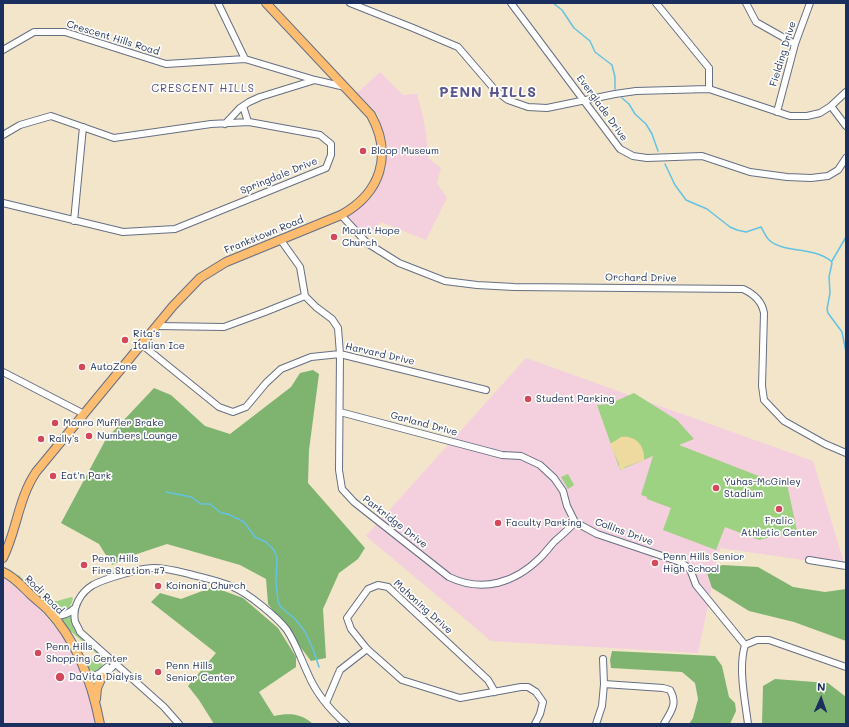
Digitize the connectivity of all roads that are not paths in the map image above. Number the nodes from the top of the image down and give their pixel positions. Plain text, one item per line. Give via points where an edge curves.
1 (218, 3) edge
2 (266, 3) edge
3 (350, 3) edge
4 (511, 3) edge
5 (656, 3) edge
6 (746, 3) edge
7 (810, 3) edge
8 (795, 44) junction
9 (3, 50) edge
10 (245, 59) junction
11 (315, 80) junction
12 (345, 87) junction
13 (709, 89) junction
14 (846, 92) edge
15 (585, 101) junction
16 (243, 106) junction
17 (831, 106) junction
18 (777, 112) junction
19 (248, 122) junction
20 (225, 124) junction
21 (846, 126) edge
22 (82, 127) junction
23 (3, 135) edge
24 (846, 158) edge
25 (3, 203) edge
26 (341, 215) junction
27 (74, 221) junction
28 (280, 239) junction
29 (305, 296) junction
30 (157, 326) junction
31 (142, 344) junction
32 (340, 354) junction
33 (3, 372) edge
34 (486, 390) dead end
35 (340, 412) junction
36 (84, 414) junction
37 (846, 454) edge
38 (575, 522) junction
39 (3, 558) edge
40 (809, 560) dead end
41 (846, 566) edge
42 (3, 572) edge
43 (3, 577) edge
44 (75, 608) junction
45 (52, 615) junction
46 (745, 645) junction
47 (367, 649) junction
48 (603, 659) dead end
49 (113, 663) junction
50 (846, 667) edge
51 (102, 677) junction
52 (88, 681) junction
53 (604, 684) junction
54 (495, 692) junction
55 (96, 703) junction
56 (326, 703) junction
57 (100, 724) edge
58 (179, 724) edge
59 (346, 724) edge
60 (535, 724) edge
61 (596, 724) edge
62 (664, 724) edge
63 (748, 724) edge

1 - 10 street
2 - 12 main road, Frankstown Road
3 - 15 street via 458,47 508,100 528,107 547,108
4 - 15 street, Everglade Drive
5 - 13 street via 709,68
6 - 8 street via 756,22
7 - 8 street, Fielding Drive
8 - 18 street, Fielding Drive
9 - 10 street, Crescent Hills Road via 34,32 65,32 166,64
10 - 11 street, Crescent Hills Road
11 - 12 street, Crescent Hills Road
11 - 16 street via 260,97
12 - 26 main road, Frankstown Road via 374,121 380,135 382,154 380,172 371,189 356,206
13 - 15 street via 636,91
13 - 18 street
14 - 17 street
15 - 24 street, Everglade Drive via 620,149 633,156 702,156 750,172 811,178 828,176 838,170
16 - 19 street
16 - 20 street
17 - 18 street via 820,113 807,116 790,116
17 - 21 street
19 - 20 street, Springdale Drive
19 - 27 street, Springdale Drive via 320,135 331,144 331,155 326,168 175,229 123,232
20 - 22 street, Springdale Drive via 114,138
22 - 23 street, Springdale Drive via 51,116 20,125
22 - 27 street
25 - 27 street, Springdale Drive
26 - 28 main road, Frankstown Road
26 - 37 street, Orchard Drive via 367,243 399,263 445,281 514,286 743,289 752,293 763,306 764,313 764,400 784,421
28 - 29 street via 300,267
28 - 30 main road, Frankstown Road via 237,256 208,273 183,294
29 - 30 street via 224,327
29 - 32 street, Parkridge Drive via 338,328
30 - 31 main road, Frankstown Road
31 - 32 street, Harvard Drive via 219,407 233,412 246,407 281,369 311,357
31 - 36 main road, Frankstown Road
32 - 34 street, Harvard Drive
32 - 35 street, Parkridge Drive
33 - 36 street
35 - 38 street, Garland Drive via 502,455 521,456 540,465 554,478 563,491
35 - 38 street, Parkridge Drive via 339,470 342,489 354,502 449,577 461,583 494,584 524,572
36 - 39 main road, Frankstown Road via 30,481
38 - 46 street, Collins Drive via 597,534 680,562 690,569 696,585
40 - 41 street
42 - 45 main road, Rodi Road
43 - 52 main road, Rodi Road via 33,602 55,627
44 - 45 street via 66,615
44 - 49 street via 75,621 80,632
44 - 56 street via 87,588 98,582 143,569 172,570 233,587 250,596 286,629 297,647 308,675
45 - 52 main road, Rodi Road via 77,653
46 - 50 street via 757,640 769,640
46 - 63 street via 742,654
47 - 54 street via 402,680 460,698
47 - 54 street, Mahoning Drive via 350,629 347,618 368,589 378,585 388,587 488,680
47 - 56 street via 340,670
48 - 53 street
49 - 51 street
49 - 52 street
49 - 58 street via 164,706
51 - 52 street
51 - 55 main road via 96,691
52 - 55 main road, Rodi Road
53 - 61 street via 602,706
53 - 62 street via 670,690 675,701
54 - 60 street via 521,687 528,687 536,692 543,702
55 - 57 main road, Rodi Road
56 - 59 street

